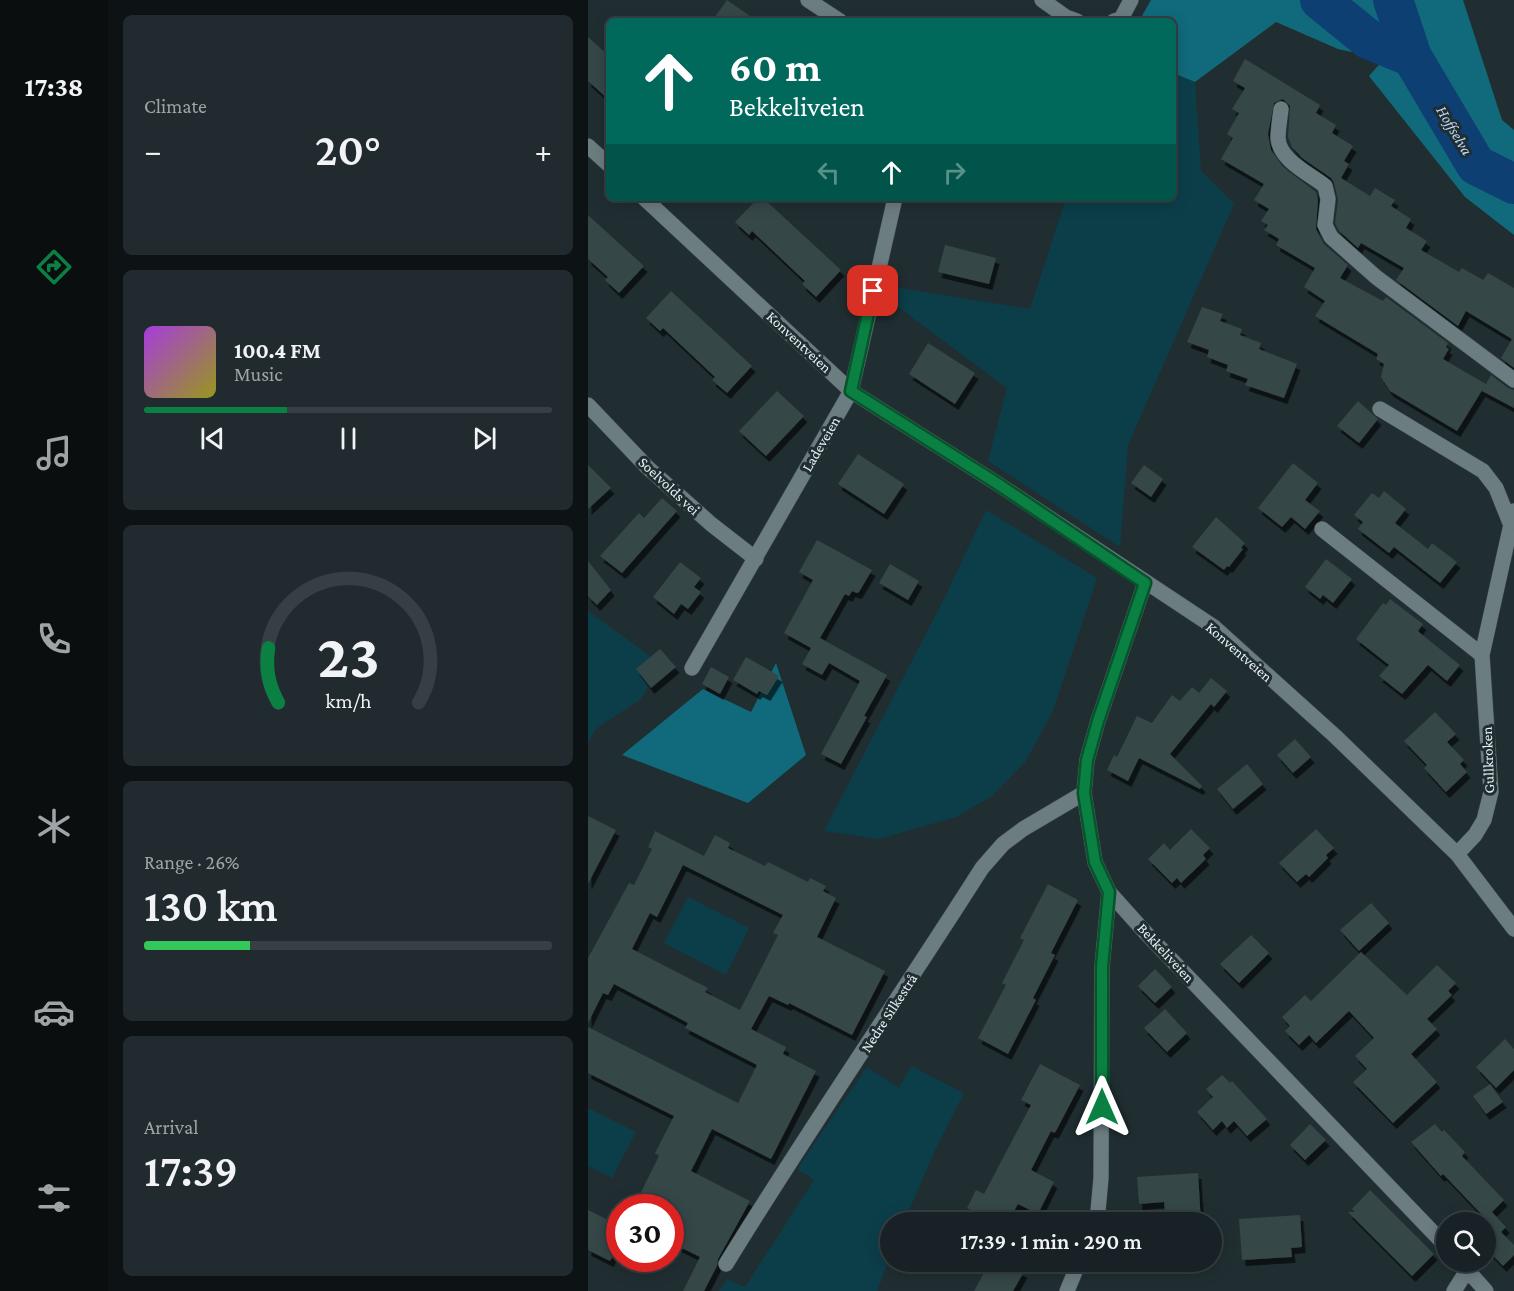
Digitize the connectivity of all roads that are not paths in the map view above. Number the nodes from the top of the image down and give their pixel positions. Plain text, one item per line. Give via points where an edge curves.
1 (808, 0) edge
2 (1042, 0) edge
3 (1131, 0) edge
4 (835, 18) edge
5 (1069, 18) edge
6 (1122, 18) edge
7 (1281, 109) dead end
8 (588, 146) edge
9 (606, 162) edge
10 (647, 201) edge
11 (894, 201) edge
12 (1514, 380) edge
13 (851, 391) junction
14 (588, 405) edge
15 (1380, 409) dead end
16 (1512, 517) edge
17 (1322, 529) dead end
18 (756, 559) junction
19 (1145, 583) junction
20 (1482, 655) junction
21 (692, 668) dead end
22 (1084, 793) junction
23 (1457, 854) junction
24 (1109, 892) junction
25 (1514, 928) edge
26 (1098, 1212) edge
27 (1436, 1236) edge
28 (726, 1264) dead end
29 (1075, 1272) edge
30 (1461, 1272) edge
31 (1470, 1272) edge
32 (1067, 1291) edge
33 (1454, 1291) edge
34 (1486, 1291) edge

1 - 4 street
2 - 5 street
3 - 6 street
7 - 12 street via 1278,140 1293,162 1325,186 1325,225 1331,237 1376,276
8 - 9 street
10 - 13 street, Konventveien
11 - 13 street, Ladeveien
13 - 18 street, Ladeveien
13 - 19 street, Konventveien
14 - 18 street, Soelvolds vei via 647,467
15 - 16 street, Gullkroken via 1483,471
16 - 20 street, Gullkroken
17 - 20 street
18 - 21 street, Ladeveien
19 - 22 street, Bekkeliveien via 1098,721 1087,760
19 - 23 street, Konventveien via 1214,627
20 - 23 street, Gullkroken via 1491,792 1484,820
22 - 24 street, Bekkeliveien via 1095,862
22 - 28 street, Nedre Silkestrå via 1023,829 982,868
23 - 25 street, Konventveien
24 - 26 street via 1102,967
24 - 27 street, Bekkeliveien
29 - 32 street
30 - 33 street
31 - 34 street

